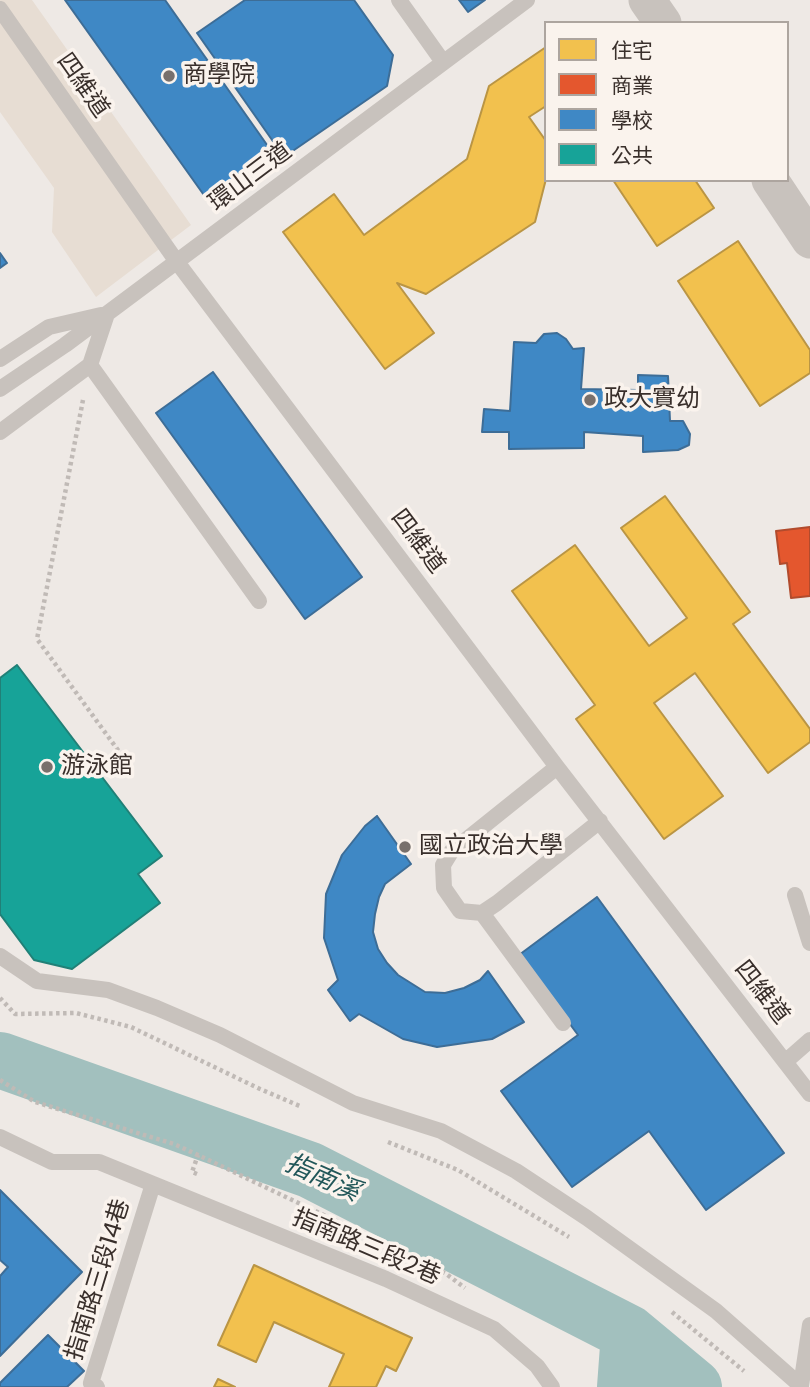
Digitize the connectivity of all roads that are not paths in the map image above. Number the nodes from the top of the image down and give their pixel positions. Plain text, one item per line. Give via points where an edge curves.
1 (399, 0) edge
2 (527, 0) edge
3 (647, 0) edge
4 (0, 9) edge
5 (662, 21) edge
6 (443, 62) junction
7 (771, 182) edge
8 (810, 240) edge
9 (177, 262) junction
10 (107, 314) junction
11 (0, 359) edge
12 (90, 365) junction
13 (0, 389) edge
14 (0, 432) edge
15 (259, 601) dead end
16 (557, 767) junction
17 (600, 821) junction
18 (795, 895) dead end
19 (482, 913) junction
20 (810, 943) edge
21 (0, 956) edge
22 (563, 1023) dead end
23 (810, 1040) edge
24 (785, 1062) junction
25 (810, 1094) edge
26 (0, 1137) edge
27 (148, 1182) junction
28 (810, 1325) edge
29 (97, 1387) edge
30 (552, 1387) edge

1 - 6 lane
2 - 6 lane, 環山三道
3 - 5 street
4 - 9 lane, 四維道
6 - 9 lane, 環山三道
7 - 8 street
9 - 10 lane, 環山三道
9 - 16 lane, 四維道
10 - 11 lane via 49,327
10 - 12 lane
10 - 13 lane, 環山三道
12 - 14 lane
12 - 15 lane
16 - 17 lane, 四維道
16 - 19 lane via 451,852 443,865 444,888 460,911
17 - 19 lane
17 - 24 lane, 四維道
18 - 20 lane
19 - 22 lane
21 - 28 lane via 37,981 108,990 157,1008 353,1103 441,1131 516,1171 716,1311 801,1386
23 - 24 lane
24 - 25 lane, 四維道
26 - 27 lane, 指南路三段2巷 via 52,1162 99,1162
27 - 29 lane, 指南路三段14巷 via 91,1383
27 - 30 lane, 指南路三段2巷 via 386,1279 494,1329 537,1366

